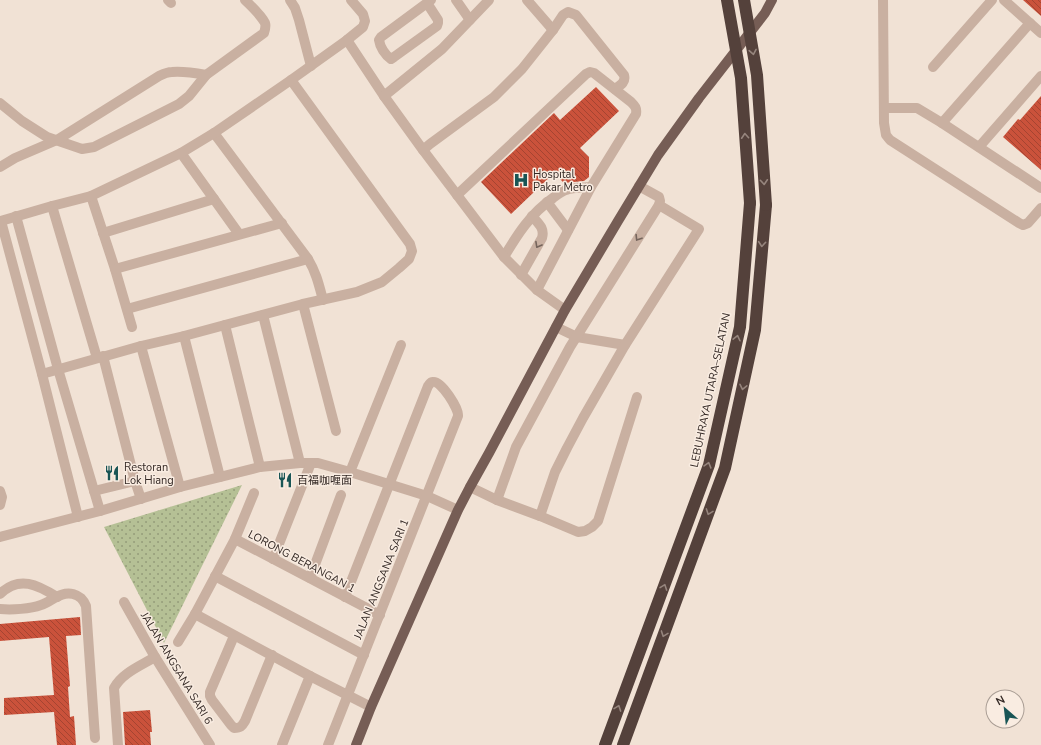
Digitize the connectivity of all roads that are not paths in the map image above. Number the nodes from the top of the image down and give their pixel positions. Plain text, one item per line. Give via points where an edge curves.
1 (245, 0) edge
2 (290, 0) edge
3 (351, 0) edge
4 (456, 0) edge
5 (489, 0) edge
6 (527, 0) edge
7 (727, 0) edge
8 (744, 0) edge
9 (772, 0) edge
10 (883, 0) edge
11 (992, 0) edge
12 (1004, 0) edge
13 (429, 2) edge
14 (470, 20) junction
15 (1030, 23) junction
16 (552, 30) junction
17 (1041, 33) edge
18 (347, 40) junction
19 (311, 66) junction
20 (932, 67) dead end
21 (206, 75) junction
22 (1041, 76) edge
23 (291, 80) junction
24 (616, 89) junction
25 (384, 96) junction
26 (0, 102) edge
27 (884, 108) junction
28 (942, 123) junction
29 (214, 132) junction
30 (57, 140) junction
31 (979, 147) junction
32 (423, 150) junction
33 (180, 152) junction
34 (0, 167) edge
35 (639, 186) junction
36 (591, 188) junction
37 (1041, 188) edge
38 (457, 195) junction
39 (90, 196) junction
40 (214, 199) junction
41 (546, 202) junction
42 (659, 205) junction
43 (52, 206) junction
44 (1041, 208) edge
45 (16, 216) junction
46 (532, 216) junction
47 (0, 220) edge
48 (282, 223) junction
49 (568, 230) junction
50 (103, 233) junction
51 (239, 234) junction
52 (504, 257) junction
53 (308, 259) junction
54 (115, 269) junction
55 (521, 275) junction
56 (536, 290) junction
57 (322, 300) junction
58 (303, 304) junction
59 (127, 309) junction
60 (565, 310) junction
61 (263, 315) junction
62 (225, 325) junction
63 (132, 327) dead end
64 (556, 327) junction
65 (184, 336) junction
66 (577, 337) junction
67 (401, 345) dead end
68 (625, 345) junction
69 (141, 346) junction
70 (100, 357) junction
71 (58, 369) junction
72 (42, 374) junction
73 (637, 397) dead end
74 (336, 431) dead end
75 (306, 463) junction
76 (260, 467) junction
77 (350, 472) junction
78 (220, 477) junction
79 (136, 481) junction
80 (390, 485) junction
81 (180, 487) junction
82 (470, 487) junction
83 (0, 491) edge
84 (94, 491) junction
85 (254, 493) dead end
86 (341, 494) dead end
87 (427, 496) junction
88 (141, 499) junction
89 (496, 500) junction
90 (0, 505) edge
91 (458, 510) junction
92 (100, 511) junction
93 (540, 516) junction
94 (78, 517) junction
95 (0, 537) edge
96 (234, 539) junction
97 (273, 559) junction
98 (215, 576) junction
99 (310, 578) junction
100 (0, 594) edge
101 (57, 597) junction
102 (345, 597) junction
103 (124, 602) dead end
104 (0, 609) edge
105 (195, 614) junction
106 (380, 615) junction
107 (234, 636) junction
108 (178, 642) dead end
109 (272, 655) junction
110 (364, 655) junction
111 (155, 658) junction
112 (310, 676) junction
113 (348, 694) junction
114 (371, 707) junction
115 (94, 738) dead end
116 (118, 745) edge
117 (210, 745) edge
118 (282, 745) edge
119 (328, 745) edge
120 (356, 745) edge
121 (605, 745) edge
122 (623, 745) edge

1 - 21 street via 265,23 264,33
2 - 19 street via 299,20
3 - 18 street via 365,21 363,27
4 - 14 street
5 - 14 street
6 - 16 street
121 -> 7 highway, LEBUHRAYA UTARA–SELATAN, bridge via 709,465 740,327 750,203 741,78
8 -> 122 highway, bridge via 757,75 766,205 755,330 725,468
9 - 35 main road via 765,13 679,125
10 - 27 street
11 - 20 street
12 - 15 street
13 - 13 street via 381,37 380,44 388,57 394,58 437,26 438,20
14 - 25 street via 442,49
15 - 17 street
15 - 28 street
16 - 24 street via 563,15 568,12 576,14 624,75 624,82
16 - 32 street via 522,69 494,97
18 - 19 street
18 - 25 street
19 - 23 street
21 - 30 street via 165,73
21 - 30 street via 179,104 94,147 82,148
22 - 31 street
23 - 29 street
23 - 57 street via 410,244 412,251 409,259 382,282 357,292
24 - 36 street via 635,106 636,114
24 - 38 street via 594,73 586,74
25 - 32 street
26 - 30 street via 22,121 47,137
27 - 28 street via 917,108
27 - 44 street via 886,135 890,140 1019,224 1028,223
28 - 31 street
29 - 33 street
29 - 48 street
30 - 34 street
31 - 37 street
32 - 38 street
33 - 39 street
33 - 40 street
35 - 42 street via 659,197
35 - 60 main road
36 - 41 street via 566,190
36 - 49 street
38 - 52 street
39 - 43 street
39 - 50 street
40 - 50 street
40 - 51 street
41 - 46 street
41 - 49 street
42 -> 66 street
42 - 68 street via 699,229
43 - 45 street
43 - 70 street
45 - 47 street
45 - 71 street
46 - 52 street
46 -> 55 street via 540,225 543,234
47 - 72 street
48 - 51 street
48 - 53 street
49 - 56 street
50 - 54 street
51 - 54 street
52 - 55 street
53 - 57 street via 318,279
53 - 59 street
54 - 59 street
55 - 56 street
56 - 60 street
57 - 58 street
58 - 61 street
58 - 74 street
59 - 63 street
60 - 64 main road
61 - 62 street
61 - 75 street
62 - 65 street
62 - 76 street
64 - 66 street
64 - 82 main road
65 - 69 street
65 - 78 street
66 - 68 street
66 - 89 street via 516,447
67 - 77 street
68 - 93 street via 555,472
69 - 70 street
69 - 81 street
70 - 71 street
70 - 79 street
71 - 72 street
71 - 84 street
72 - 94 street
73 - 93 street via 598,521 585,531 578,532
75 - 76 street
75 - 77 street
75 - 97 street
76 - 78 street
77 - 80 street
78 - 81 street
79 - 84 street
79 - 88 street
80 - 87 street
80 - 87 street, JALAN ANGSANA SARI 1 via 428,386 436,382 455,404 459,414
80 - 102 street
81 - 88 street
82 - 89 street
82 - 91 main road
83 - 90 street
84 - 92 street
85 - 96 street
86 - 99 street
87 - 91 street
87 - 106 street, JALAN ANGSANA SARI 1
88 - 92 street
89 - 93 street
91 - 114 main road
92 - 94 street
94 - 95 street
96 - 97 street, LORONG BERANGAN 1
96 - 98 street
97 - 99 street, LORONG BERANGAN 1
98 - 105 street
98 - 110 street
99 - 102 street, LORONG BERANGAN 1
100 - 101 street via 7,587 23,583 42,588
101 - 104 street via 35,607
101 - 115 street via 68,593 78,596 83,599 86,606
102 - 106 street, LORONG BERANGAN 1
103 - 111 street, JALAN ANGSANA SARI 6
105 - 107 street
105 - 108 street
106 - 110 street, JALAN ANGSANA SARI 1
107 - 109 street
107 - 109 street via 210,692 210,696 234,728 241,727 245,721
109 - 112 street
110 - 113 street, JALAN ANGSANA SARI 1
111 - 116 street via 123,676 114,688
111 - 117 street, JALAN ANGSANA SARI 6
112 - 113 street
112 - 118 street
113 - 114 street
113 - 119 street, JALAN ANGSANA SARI 1
114 - 120 main road

